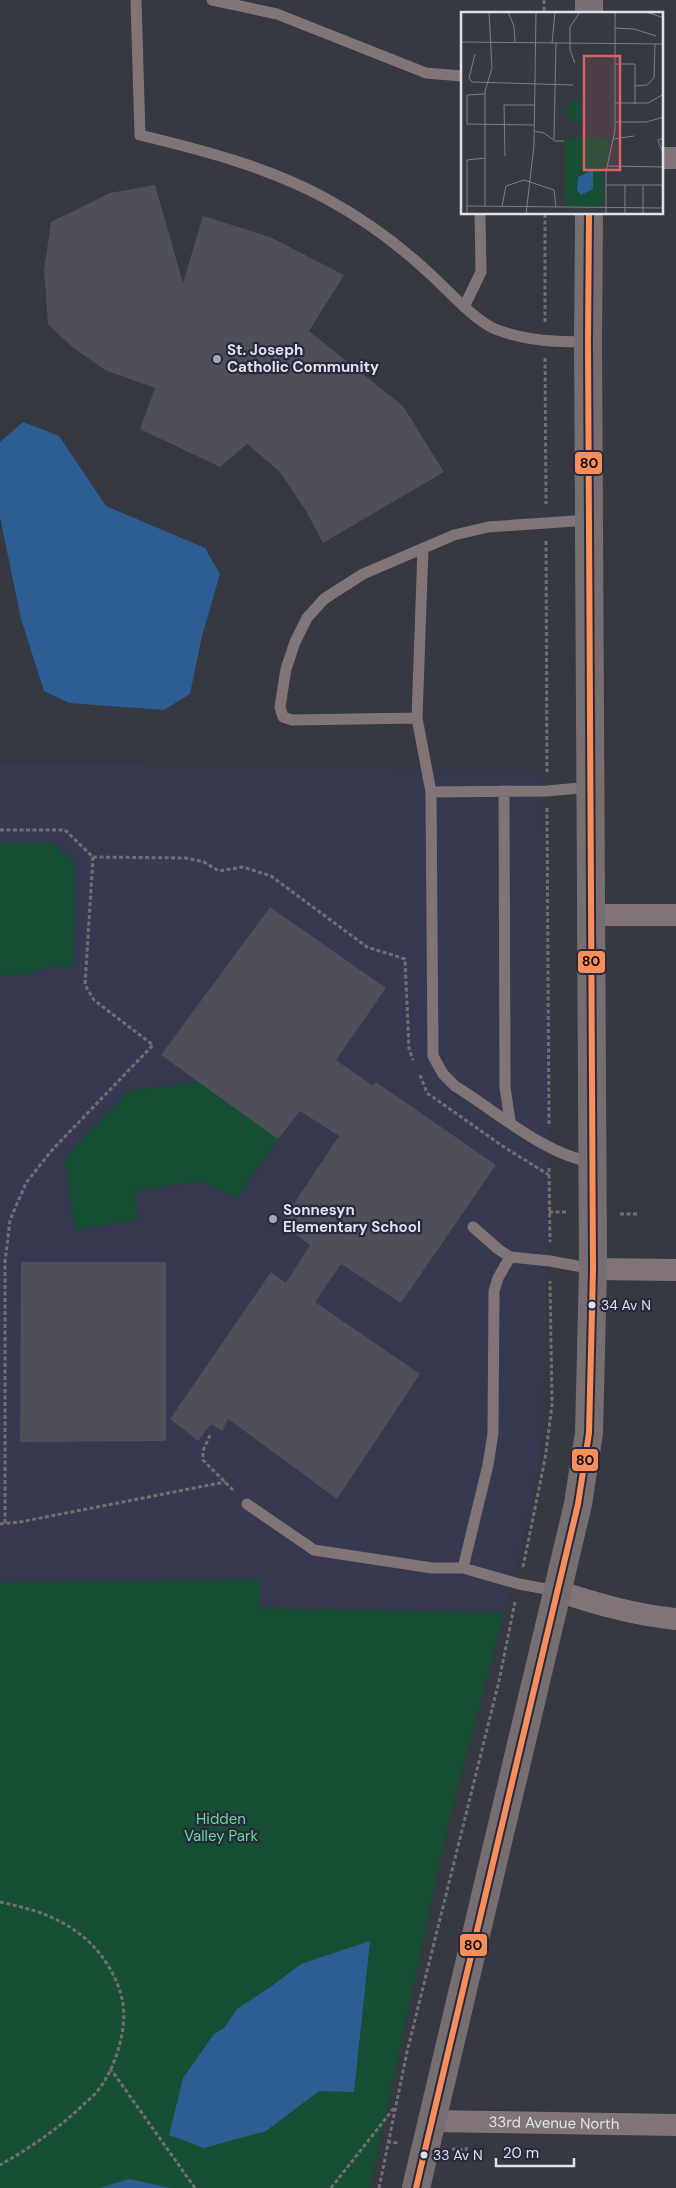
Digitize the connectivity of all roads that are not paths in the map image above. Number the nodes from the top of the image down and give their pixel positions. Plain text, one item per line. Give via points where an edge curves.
1 (136, 0) edge
2 (212, 0) edge
3 (461, 76) edge
4 (480, 215) edge
5 (589, 215) edge
6 (464, 307) junction
7 (588, 342) junction
8 (589, 520) junction
9 (423, 548) junction
10 (417, 718) junction
11 (591, 787) junction
12 (504, 791) junction
13 (431, 792) junction
14 (592, 915) junction
15 (676, 916) edge
16 (510, 1121) junction
17 (592, 1162) junction
18 (473, 1227) dead end
19 (510, 1257) junction
20 (593, 1269) junction
21 (676, 1270) edge
22 (247, 1504) road end
23 (464, 1568) junction
24 (557, 1591) junction
25 (676, 1619) edge
26 (432, 2122) junction
27 (676, 2125) edge
28 (416, 2188) edge

1 - 6 lane via 140,135 211,153 325,198 391,240
2 - 3 lane via 277,14 426,73
4 - 6 lane via 481,272
5 - 7 street
6 - 7 lane via 494,329 545,342
7 - 8 street
8 - 9 lane via 488,527 454,535
8 - 11 street
9 - 10 lane
9 - 10 lane via 363,574 324,599 307,618 286,669 280,708 283,717 292,720
10 - 13 lane
11 - 12 lane
11 - 14 street
12 - 13 lane
12 - 16 lane via 505,1088
13 - 16 lane via 433,1056 443,1074 456,1086
14 - 15 street
14 - 17 street
16 - 17 lane via 549,1148 576,1160
17 - 20 street
18 - 19 lane
19 - 20 lane
19 - 23 lane via 494,1291 493,1433
20 - 21 street
20 - 24 street via 589,1433 578,1504
22 - 23 lane via 314,1550 432,1568
23 - 24 lane
24 - 25 street via 646,1616
24 - 26 street
26 - 27 street, 33rd Avenue North
26 - 28 street

